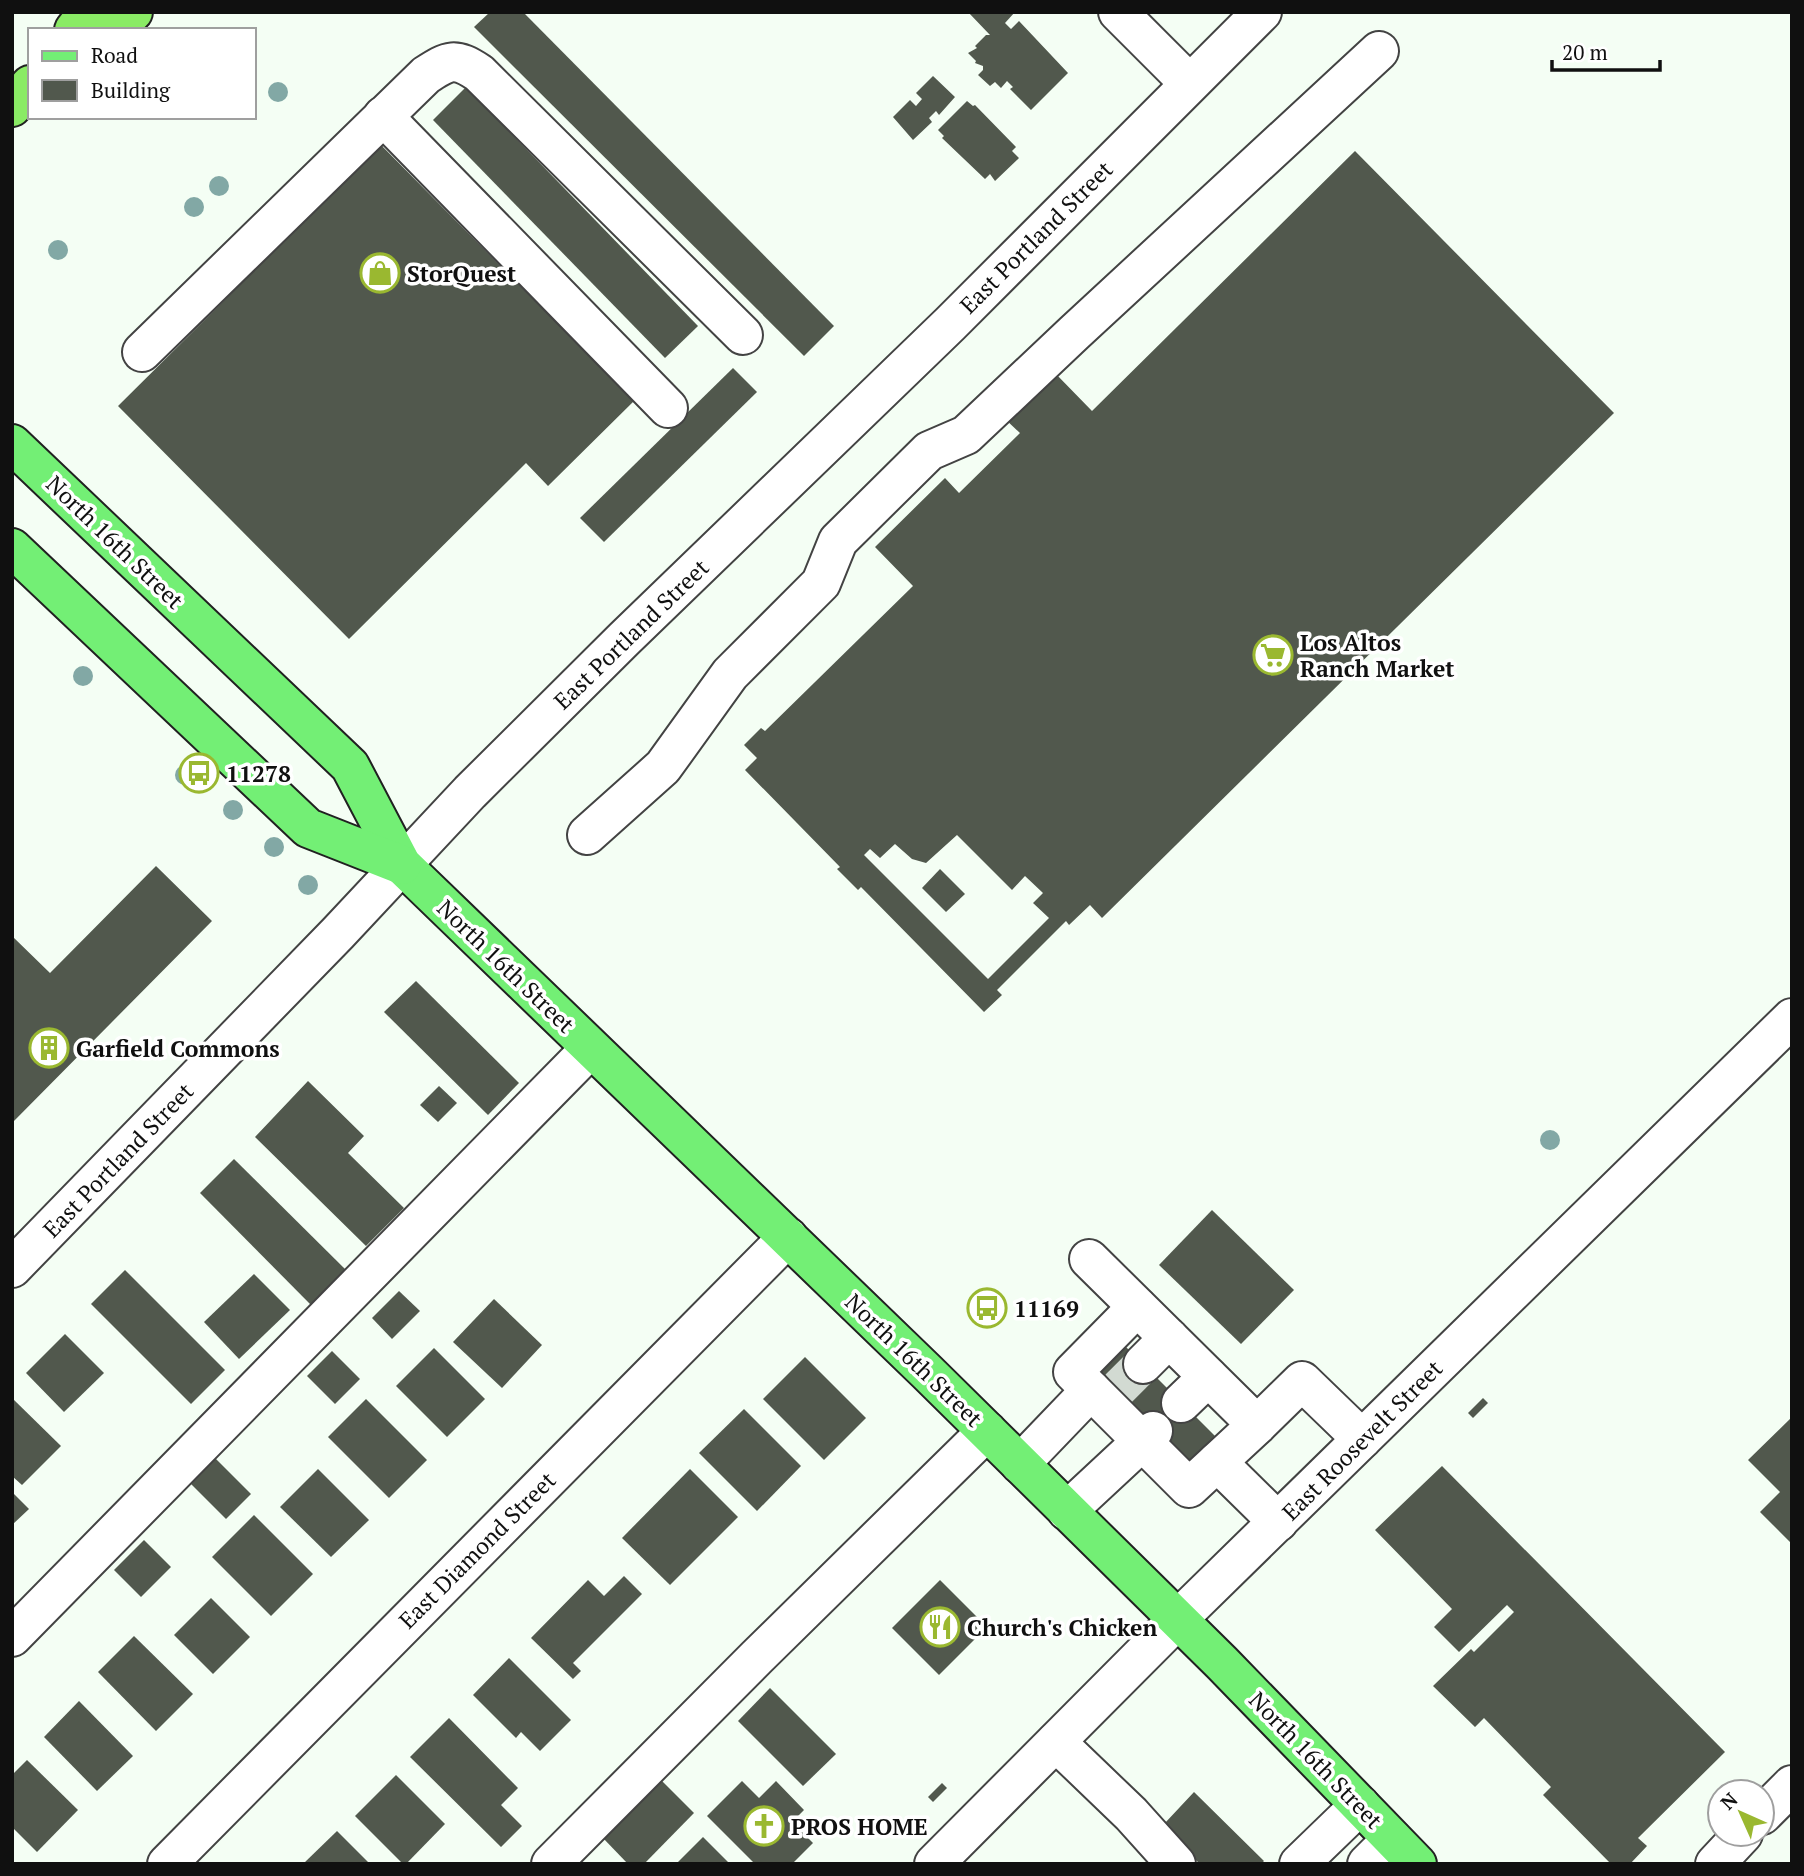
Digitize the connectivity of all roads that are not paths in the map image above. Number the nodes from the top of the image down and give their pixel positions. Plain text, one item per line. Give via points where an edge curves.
1 (88, 12) edge
2 (132, 12) edge
3 (1118, 12) edge
4 (1262, 12) edge
5 (76, 28) edge
6 (115, 28) edge
7 (1379, 51) dead end
8 (1189, 83) junction
9 (28, 87) edge
10 (28, 105) edge
11 (12, 107) edge
12 (383, 116) junction
13 (12, 119) edge
14 (743, 335) dead end
15 (142, 352) dead end
16 (668, 408) dead end
17 (12, 444) edge
18 (12, 548) edge
19 (587, 835) dead end
20 (402, 864) junction
21 (1792, 1018) edge
22 (590, 1049) junction
23 (788, 1237) junction
24 (1089, 1259) dead end
25 (12, 1268) edge
26 (1137, 1307) junction
27 (1169, 1338) junction
28 (1143, 1364) tunnel mouth
29 (1103, 1395) junction
30 (1257, 1425) junction
31 (987, 1432) junction
32 (1148, 1436) junction
33 (1362, 1439) junction
34 (1217, 1462) junction
35 (1020, 1464) junction
36 (1067, 1511) junction
37 (1278, 1522) junction
38 (1177, 1620) junction
39 (12, 1637) edge
40 (1056, 1742) junction
41 (1792, 1785) edge
42 (1776, 1801) edge
43 (1360, 1805) junction
44 (1730, 1848) edge
45 (1392, 1855) edge
46 (167, 1864) edge
47 (551, 1864) edge
48 (934, 1864) edge
49 (1176, 1864) edge
50 (1299, 1864) edge
51 (1715, 1864) edge

1 - 5 highway
2 - 6 highway
3 - 8 street
4 - 8 street, East Portland Street
7 - 19 street via 966,435 929,451 838,541 821,583 730,674 663,767
8 - 20 street, East Portland Street
9 - 11 highway
10 - 13 highway
12 - 14 street via 426,75 452,61 464,63
12 - 15 street
12 - 16 street
17 - 20 main road, North 16th Street via 350,766
18 - 20 main road, North 16th Street via 308,828
20 - 22 main road, North 16th Street
20 - 25 street, East Portland Street
21 - 33 street, East Roosevelt Street
22 - 23 main road, North 16th Street
22 - 39 street
23 - 31 main road, North 16th Street
23 - 46 street, East Diamond Street
24 - 26 street
26 - 27 street
26 - 29 street via 1073,1372
27 - 28 street
27 - 30 street via 1195,1390
29 - 32 street
29 - 35 street
30 - 33 street via 1302,1381
30 - 34 street
31 - 35 main road, North 16th Street
31 - 47 street
32 - 34 street via 1189,1488
32 - 36 street
33 - 37 street, East Roosevelt Street
34 - 37 street
35 - 36 main road, North 16th Street
36 - 38 main road, North 16th Street
37 - 38 street, East Roosevelt Street
38 - 40 street, East Roosevelt Street
38 - 43 main road, North 16th Street
40 - 48 street, East Roosevelt Street
40 - 49 street
41 - 42 street
43 - 45 main road, North 16th Street
43 - 50 street
44 - 51 street

